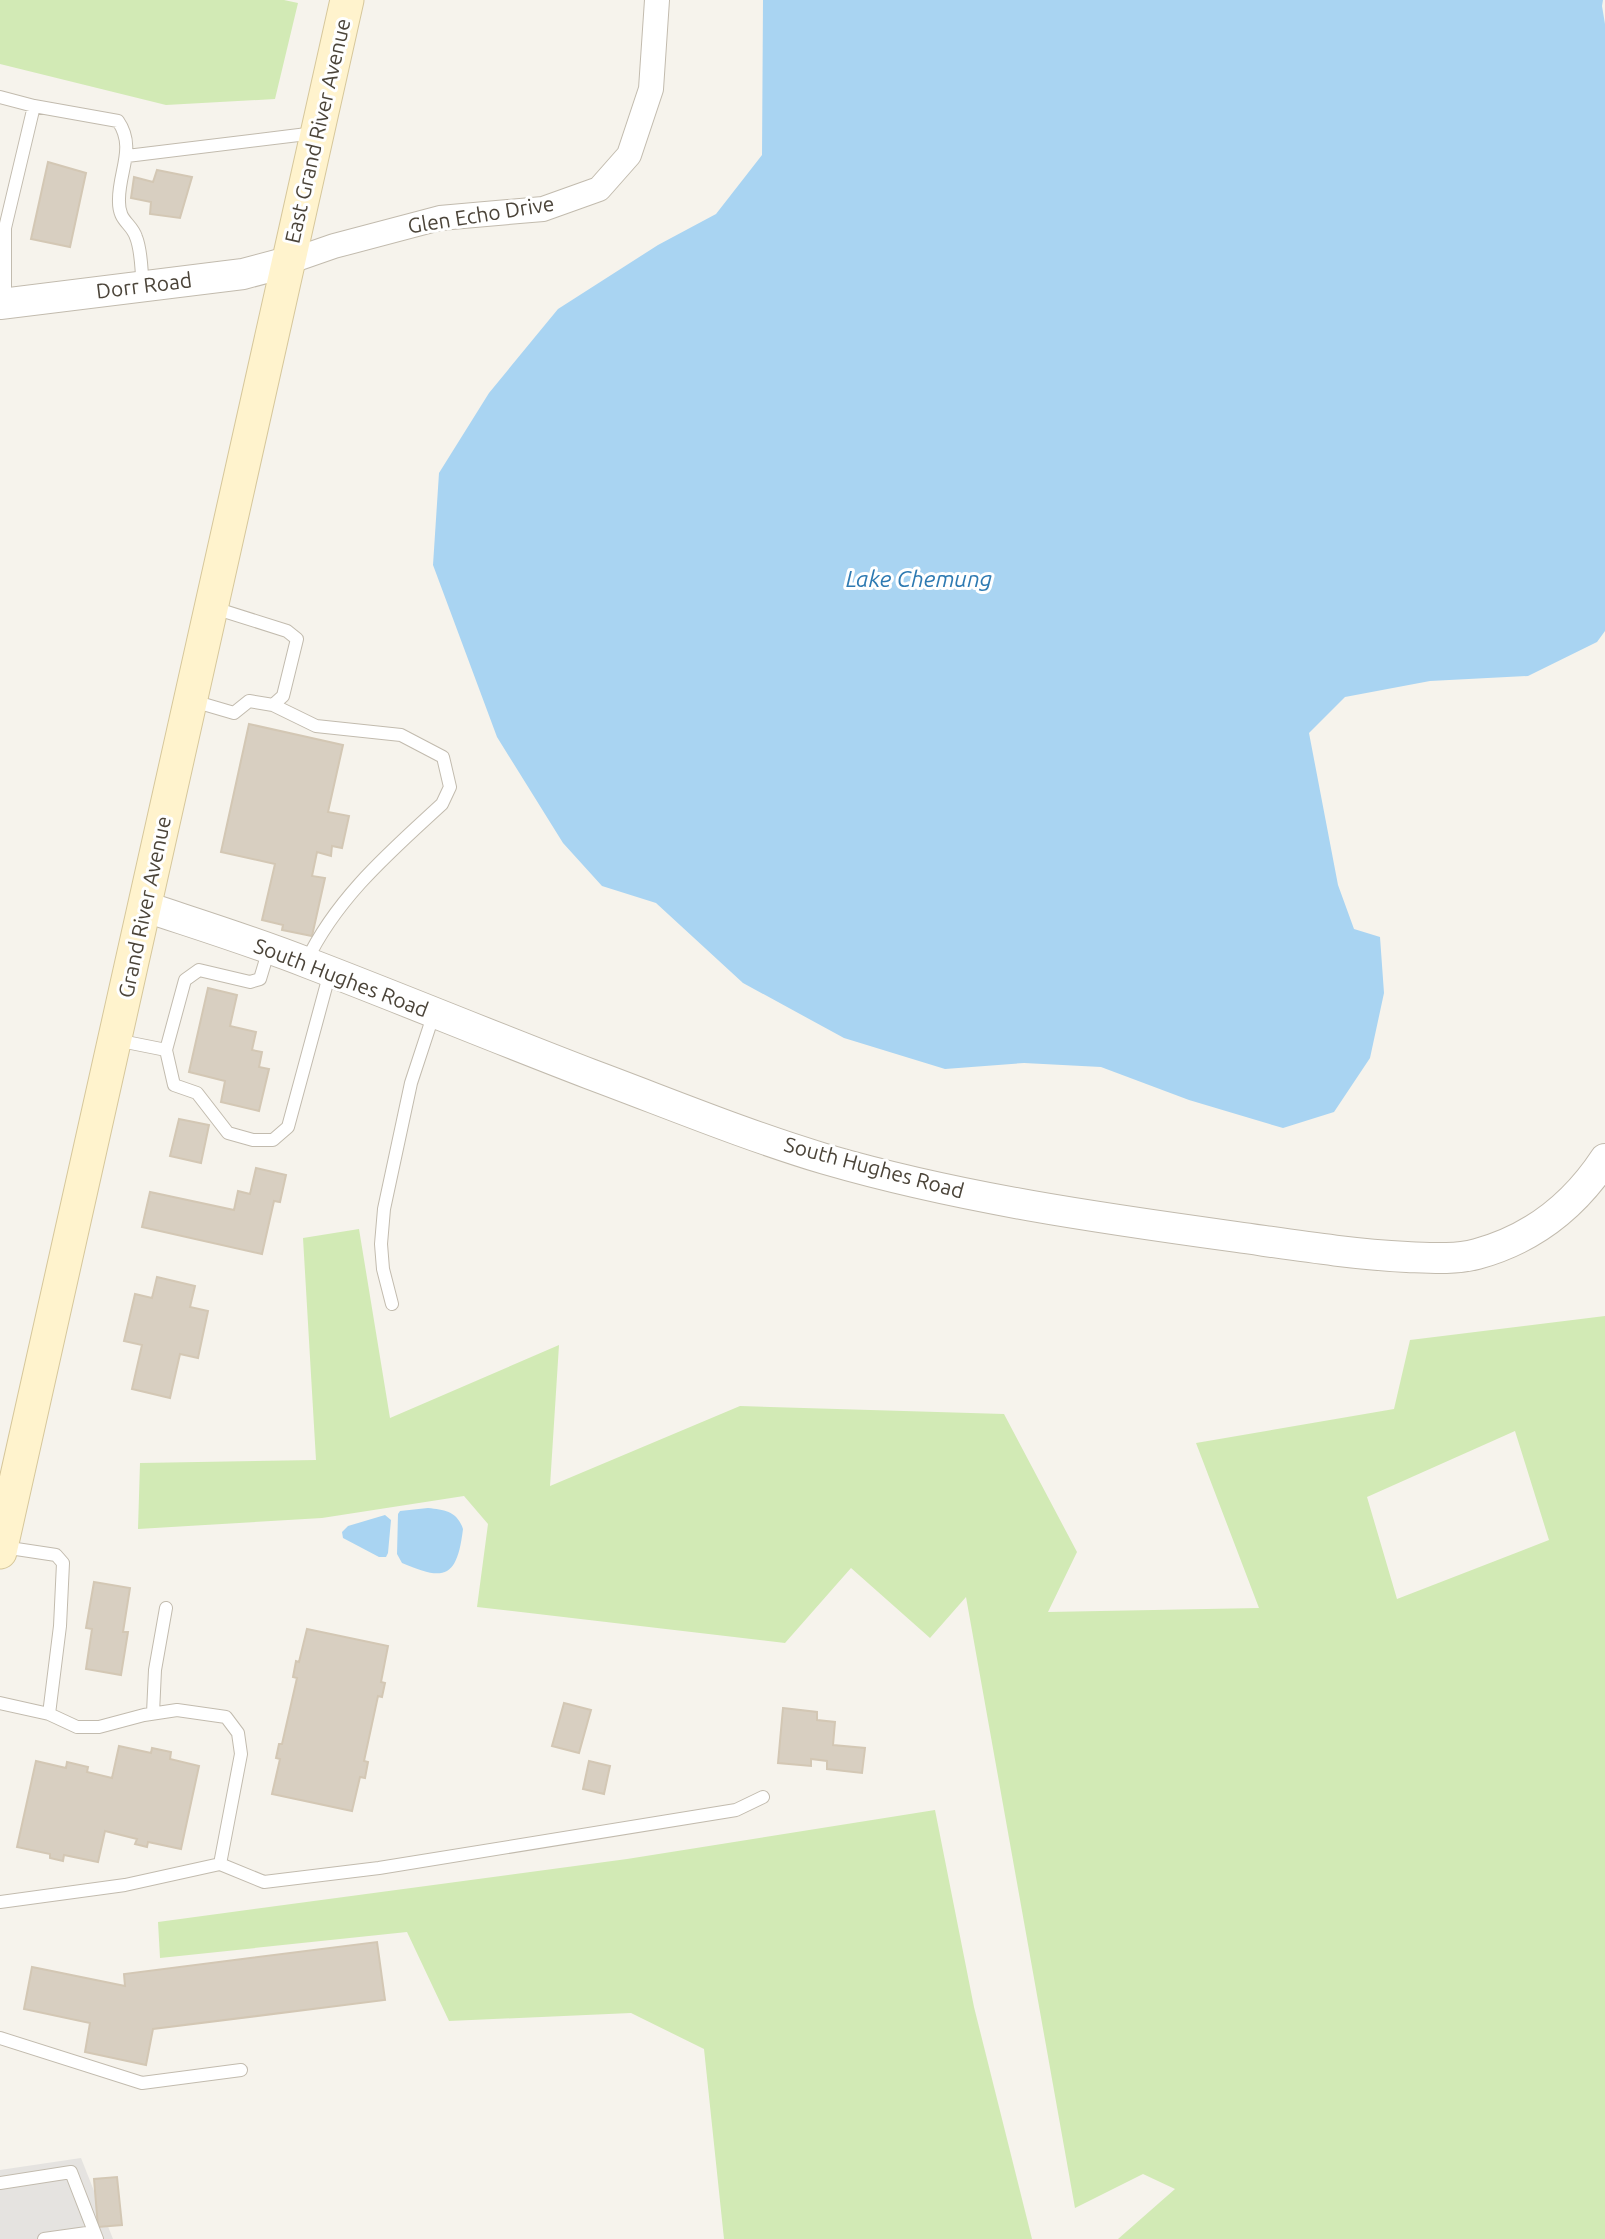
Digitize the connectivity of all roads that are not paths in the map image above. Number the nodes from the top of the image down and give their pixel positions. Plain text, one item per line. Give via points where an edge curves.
1 (347, 0) edge
2 (657, 0) edge
3 (0, 97) edge
4 (34, 106) junction
5 (317, 133) junction
6 (127, 156) junction
7 (288, 262) junction
8 (143, 286) junction
9 (2, 304) edge
10 (211, 607) junction
11 (191, 700) junction
12 (273, 705) junction
13 (146, 907) junction
14 (269, 949) junction
15 (318, 967) junction
16 (434, 1013) junction
17 (116, 1040) junction
18 (166, 1050) junction
19 (1605, 1159) edge
20 (392, 1304) dead end
21 (1, 1549) edge
22 (166, 1608) dead end
23 (0, 1703) edge
24 (153, 1713) junction
25 (49, 1714) junction
26 (763, 1797) dead end
27 (220, 1864) junction
28 (0, 1902) edge
29 (0, 2038) edge
30 (241, 2070) dead end
31 (0, 2183) edge
32 (95, 2235) edge
33 (44, 2239) edge

1 - 5 main road, East Grand River Avenue
2 - 7 street, Glen Echo Drive via 651,89 629,155 599,189 543,208 440,218
3 - 4 lane
4 - 6 lane via 118,121 125,131
4 - 9 lane via 5,228
5 - 6 lane
5 - 7 main road, East Grand River Avenue
6 - 8 lane via 119,200 122,219 137,240
7 - 8 street, Dorr Road via 243,274
7 - 10 main road, Grand River Avenue
8 - 9 street, Dorr Road
10 - 11 main road, Grand River Avenue
10 - 12 lane via 287,631 297,639 283,696
11 - 12 lane via 234,713 249,701
11 - 13 main road, Grand River Avenue
12 - 15 lane via 316,726 401,735 443,757 450,787 442,804 360,881 337,909 318,936
13 - 14 street, South Hughes Road
13 - 17 main road, Grand River Avenue
14 - 15 street, South Hughes Road
14 - 18 lane via 260,979 250,982 199,970 185,980
15 - 16 street, South Hughes Road
15 - 18 lane via 288,1127 273,1140 228,1133 197,1093 174,1084
16 - 19 street, South Hughes Road via 733,1128 912,1182 1128,1222 1362,1255 1459,1257 1514,1241 1563,1209
16 - 20 lane via 411,1083 384,1209 383,1269
17 - 18 lane
17 - 21 main road, Grand River Avenue
21 - 25 lane via 56,1555 63,1563
22 - 24 lane
23 - 25 lane
24 - 25 lane via 99,1727 77,1727
24 - 27 lane via 177,1710 226,1717 238,1733 241,1754
26 - 27 lane via 736,1810 379,1868 264,1882
27 - 28 lane via 125,1885
29 - 30 lane via 142,2083
31 - 32 lane via 71,2172
32 - 33 lane

